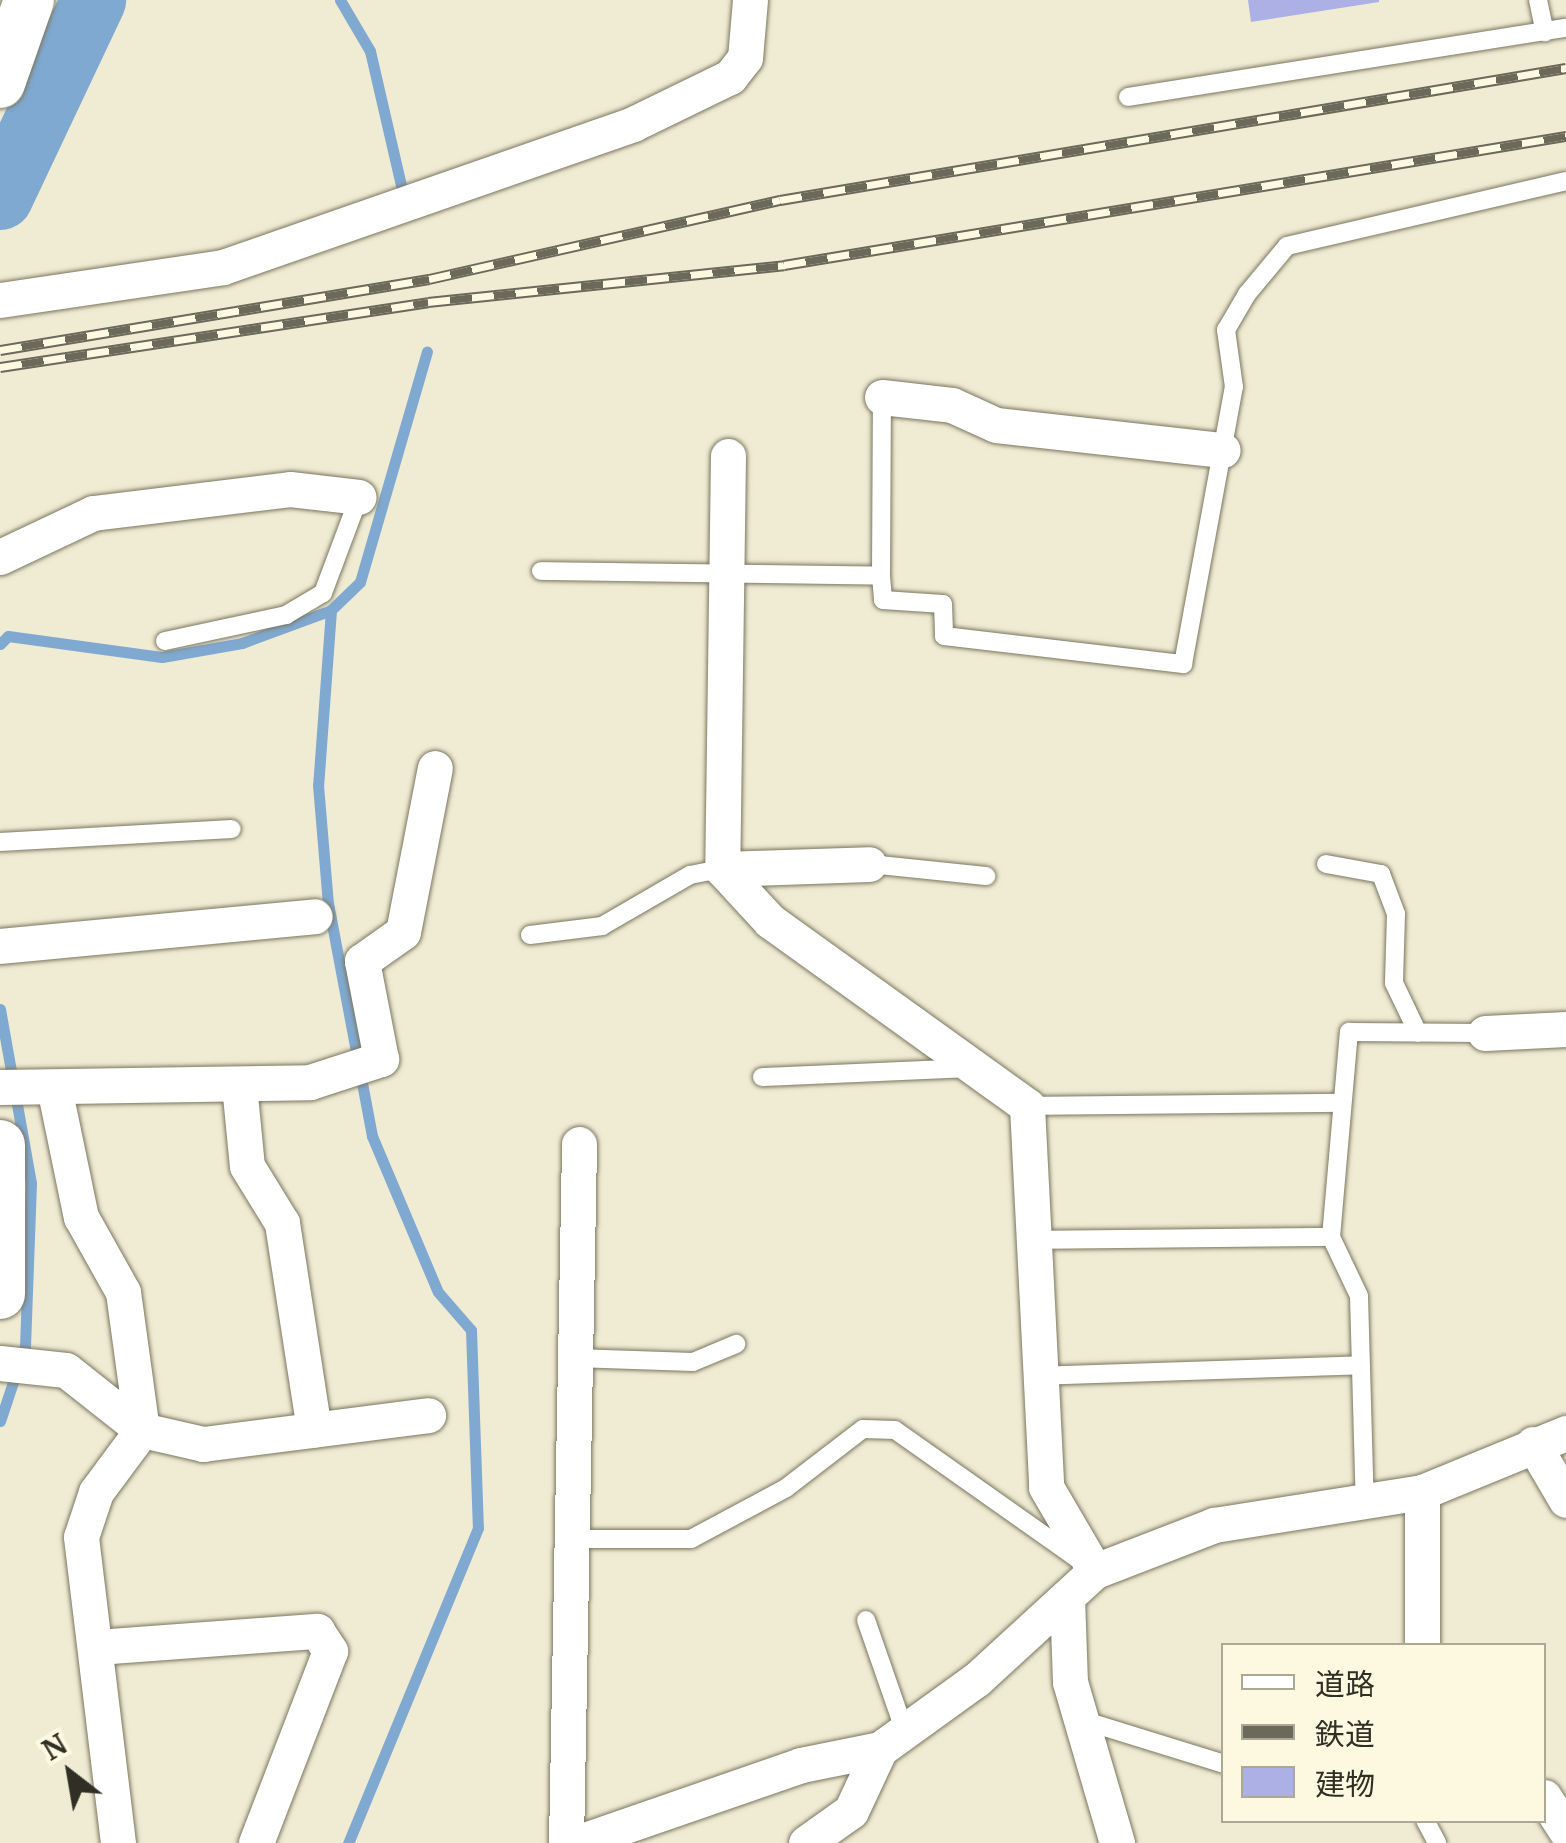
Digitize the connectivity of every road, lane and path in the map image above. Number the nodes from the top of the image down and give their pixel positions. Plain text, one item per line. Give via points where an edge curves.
1 (29, 0) edge
2 (750, 0) edge
3 (1538, 0) edge
4 (1566, 28) edge
5 (1545, 32) junction
6 (0, 83) edge
7 (1128, 97) dead end
8 (1566, 182) edge
9 (0, 300) edge
10 (882, 397) joint
11 (1223, 450) junction
12 (728, 456) dead end
13 (359, 496) joint
14 (0, 557) edge
15 (541, 570) dead end
16 (728, 574) junction
17 (881, 576) junction
18 (165, 642) dead end
19 (436, 768) dead end
20 (232, 829) dead end
21 (0, 842) edge
22 (869, 864) joint
23 (1326, 864) dead end
24 (722, 870) junction
25 (986, 876) dead end
26 (314, 916) dead end
27 (530, 934) dead end
28 (0, 946) edge
29 (1566, 1029) edge
30 (1418, 1033) junction
31 (1485, 1034) joint
32 (968, 1068) junction
33 (762, 1077) dead end
34 (239, 1085) junction
35 (0, 1087) edge
36 (55, 1092) junction
37 (1338, 1104) junction
38 (1027, 1106) junction
39 (578, 1144) dead end
40 (0, 1145) edge
41 (1331, 1237) junction
42 (1031, 1240) junction
43 (0, 1294) edge
44 (736, 1344) dead end
45 (575, 1358) junction
46 (0, 1363) edge
47 (1360, 1365) junction
48 (1036, 1376) junction
49 (428, 1415) dead end
50 (142, 1430) junction
51 (314, 1430) junction
52 (1550, 1438) edge
53 (1422, 1492) junction
54 (1566, 1500) edge
55 (1365, 1506) junction
56 (572, 1539) junction
57 (1095, 1571) junction
58 (1068, 1598) junction
59 (866, 1620) dead end
60 (1422, 1643) edge
61 (97, 1647) junction
62 (1079, 1719) junction
63 (892, 1740) junction
64 (1221, 1763) edge
65 (1546, 1800) edge
66 (1566, 1831) edge
67 (629, 1834) edge
68 (118, 1843) edge
69 (256, 1843) edge
70 (566, 1843) edge
71 (576, 1843) edge
72 (806, 1843) edge
73 (1117, 1843) edge

1 - 6 street
2 - 9 street via 745,58 730,77 633,124 223,268
3 - 5 lane
4 - 5 lane
5 - 7 lane
8 - 11 lane via 1286,246 1226,330 1234,387
10 - 11 street via 952,405 996,426
10 - 17 lane
11 - 17 lane via 1182,664 944,636 943,604 883,600
12 - 16 street
13 - 14 street via 290,489 93,513
13 - 18 lane via 323,593 286,615
15 - 16 lane
16 - 17 lane
16 - 24 street
19 - 34 street via 403,932 362,961 380,1059 310,1082
20 - 21 lane
22 - 24 street
22 - 25 lane
23 - 30 lane via 1381,874 1396,914 1394,983
24 - 27 lane via 690,875 602,926
24 - 32 street via 770,921
26 - 28 street
29 - 31 street
30 - 31 lane
30 - 37 lane via 1348,1032
32 - 33 lane
32 - 38 street
34 - 36 street
34 - 51 street via 247,1166 282,1223
35 - 36 street
36 - 50 street via 81,1217 123,1292
37 - 38 lane
37 - 41 lane
38 - 42 street
39 - 45 street
40 - 43 street
41 - 42 lane
41 - 47 lane via 1359,1296
42 - 48 street
44 - 45 lane via 693,1362
45 - 56 street
46 - 50 street via 66,1370
47 - 48 lane
47 - 55 lane
48 - 57 street via 1046,1487
49 - 51 street
50 - 51 street via 203,1444
50 - 61 street via 96,1492 81,1537
52 - 53 street
52 - 54 street
53 - 55 street
53 - 60 street
55 - 57 street via 1214,1525
56 - 57 lane via 691,1539 786,1488 863,1429 895,1430
56 - 70 street
57 - 58 street
58 - 62 street
58 - 63 street
59 - 63 lane
61 - 68 street
61 - 69 street via 317,1631 330,1651
62 - 64 lane
62 - 73 street
63 - 67 street
63 - 72 street via 851,1811
65 - 66 street
67 - 71 street

